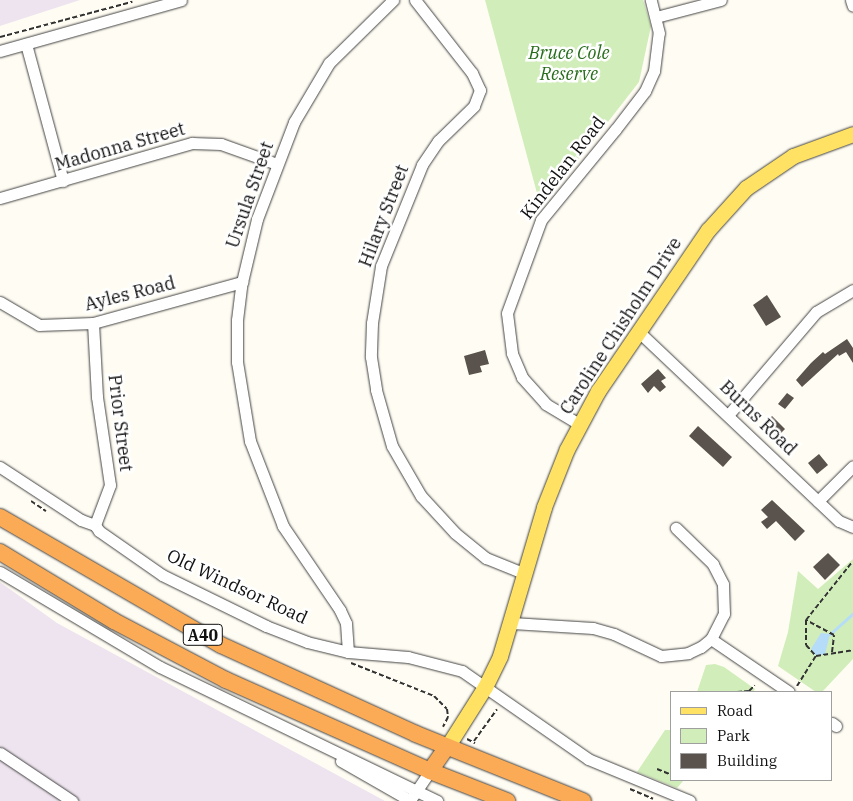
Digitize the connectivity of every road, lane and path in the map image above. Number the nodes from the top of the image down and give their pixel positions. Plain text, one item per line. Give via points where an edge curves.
1 (181, 0) edge
2 (393, 0) edge
3 (415, 0) edge
4 (652, 0) edge
5 (721, 0) edge
6 (851, 0) edge
7 (853, 6) edge
8 (135, 12) junction
9 (656, 17) junction
10 (0, 37) edge
11 (26, 44) junction
12 (0, 51) edge
13 (853, 134) edge
14 (277, 164) junction
15 (64, 181) junction
16 (0, 198) edge
17 (242, 282) junction
18 (853, 290) edge
19 (0, 302) edge
20 (93, 324) junction
21 (639, 332) junction
22 (729, 414) junction
23 (579, 424) junction
24 (853, 466) edge
25 (0, 467) edge
26 (818, 501) junction
27 (0, 517) edge
28 (95, 525) junction
29 (853, 527) edge
30 (676, 528) dead end
31 (0, 552) edge
32 (853, 561) edge
33 (0, 572) edge
34 (523, 573) junction
35 (806, 620) junction
36 (512, 623) junction
37 (711, 639) junction
38 (853, 650) edge
39 (348, 652) junction
40 (832, 652) junction
41 (816, 656) junction
42 (755, 685) dead end
43 (486, 687) junction
44 (749, 691) edge
45 (788, 691) edge
46 (794, 691) edge
47 (310, 742) junction
48 (448, 747) junction
49 (0, 753) edge
50 (657, 769) dead end
51 (430, 771) junction
52 (670, 774) edge
53 (417, 791) junction
54 (72, 801) edge
55 (410, 801) edge
56 (437, 801) edge
57 (507, 801) edge
58 (584, 801) edge
59 (690, 801) edge

1 - 8 street
2 - 14 street, Ursula Street via 329,63 310,91
3 - 34 street, Hilary Street via 472,73 480,90 474,106 438,141 422,165 381,266 372,323 371,357 376,390 392,446 421,496 455,533 486,558
4 - 9 street, Kindelan Road
5 - 9 street
6 - 7 street
8 - 10 path via 132,1
8 - 11 street
9 - 23 street, Kindelan Road via 657,56 645,91 541,220 507,313 512,353 522,377 546,404
11 - 12 street
11 - 15 street
13 - 21 main road, Caroline Chisholm Drive via 793,156 746,188 708,230
14 - 15 street, Madonna Street via 221,144 192,143
14 - 17 street, Ursula Street via 256,219
15 - 16 street, Madonna Street
17 - 20 street, Ayles Road
17 - 39 street, Ursula Street via 237,320 238,362 250,441 283,526 340,610 346,623
18 - 22 street via 816,312
19 - 20 street, Ayles Road via 38,325
20 - 28 street, Prior Street via 97,396 110,485
21 - 22 street, Burns Road
21 - 23 main road, Caroline Chisholm Drive
22 - 26 street, Burns Road
23 - 34 main road, Caroline Chisholm Drive via 544,507
24 - 26 street
25 - 28 street, Old Windsor Road via 81,520
26 - 29 street, Burns Road via 839,521
27 - 48 highway, A40 via 221,645
28 - 39 street, Old Windsor Road via 162,575 266,626 307,642
30 - 37 street via 712,564 723,584 724,614
31 - 51 highway, A40 via 114,620 226,680
32 - 35 path
33 - 47 street via 160,666
34 - 36 main road, Caroline Chisholm Drive
35 - 40 path via 834,635
35 - 41 path via 806,645
36 - 37 street via 593,628 661,656 688,653
36 - 43 main road, Caroline Chisholm Drive
37 - 45 street
38 - 40 path
39 - 43 street, Old Windsor Road via 408,657 441,664 469,674
40 - 41 path
41 - 46 path
42 - 44 path
43 - 48 main road, Caroline Chisholm Drive
43 - 59 street, Old Windsor Road via 588,759
47 - 53 street
47 - 55 street
48 - 51 highway, Caroline Chisholm Drive
48 - 58 highway, A40
49 - 54 street
50 - 52 path
51 - 53 street
51 - 57 highway, A40
53 - 55 street
53 - 56 street

